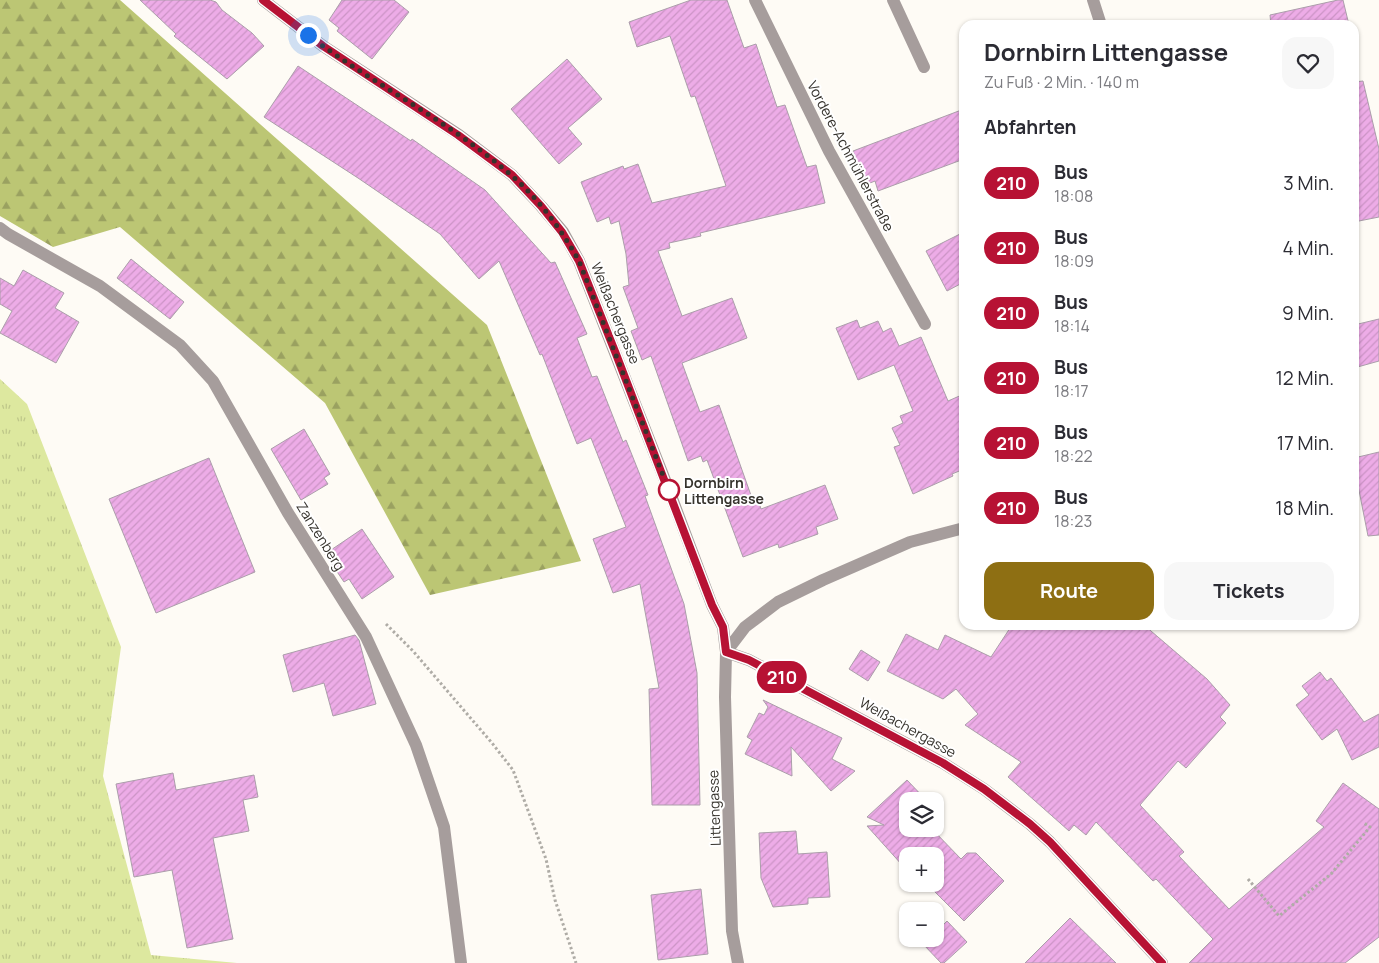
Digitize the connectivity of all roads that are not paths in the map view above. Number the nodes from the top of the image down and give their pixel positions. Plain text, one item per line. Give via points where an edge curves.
1 (263, 0) edge
2 (755, 0) edge
3 (893, 0) edge
4 (1093, 0) edge
5 (1099, 20) edge
6 (924, 67) dead end
7 (0, 228) edge
8 (925, 324) dead end
9 (959, 529) edge
10 (726, 652) junction
11 (461, 963) edge
12 (738, 963) edge
13 (1162, 963) edge

1 - 10 street, Weißachergasse via 323,46 458,135 512,175 562,232 579,261 620,363 723,627
2 - 8 street, Vordere-Achmühlerstraße via 829,151
3 - 6 street
4 - 5 street
7 - 11 street, Zanzenberg via 100,286 180,345 213,381 288,513 366,637 416,745 444,827
9 - 10 street via 910,542 778,602 744,627
10 - 12 street, Littengasse via 732,931
10 - 13 street, Weißachergasse via 749,660 821,697 978,785 1050,842

